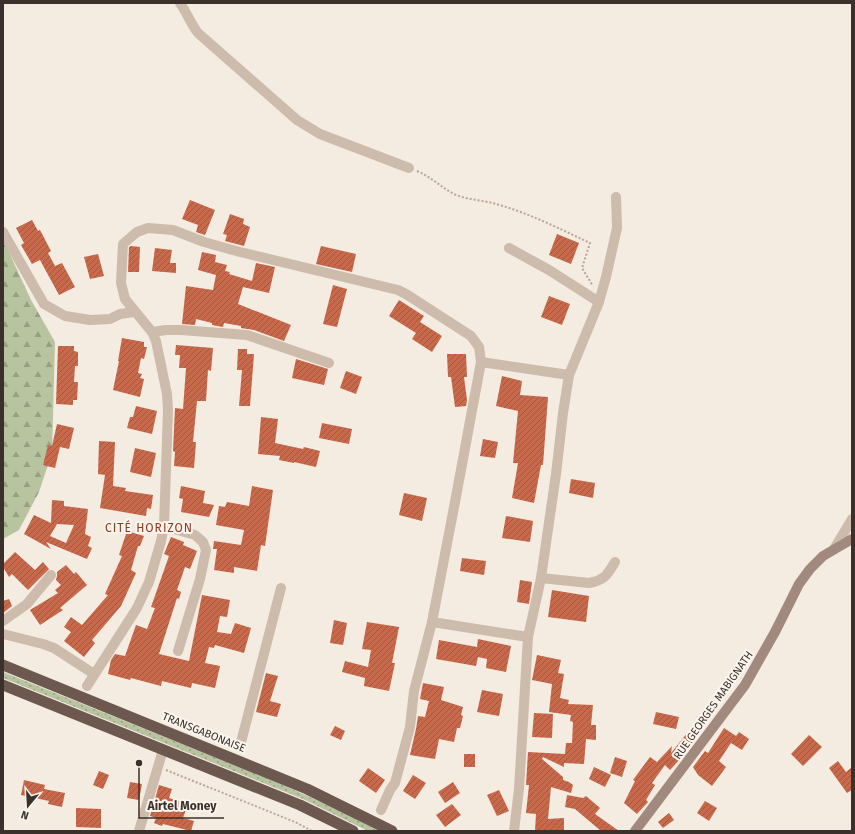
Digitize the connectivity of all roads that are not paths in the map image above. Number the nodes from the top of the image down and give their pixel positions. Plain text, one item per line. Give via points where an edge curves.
1 (180, 3) edge
2 (409, 168) road end
3 (616, 197) dead end
4 (3, 232) edge
5 (509, 248) dead end
6 (599, 302) junction
7 (134, 312) junction
8 (152, 332) junction
9 (481, 362) junction
10 (329, 363) dead end
11 (569, 375) junction
12 (852, 519) edge
13 (164, 526) junction
14 (852, 539) edge
15 (834, 549) junction
16 (615, 562) dead end
17 (52, 575) dead end
18 (541, 578) junction
19 (281, 588) dead end
20 (3, 621) edge
21 (432, 622) junction
22 (3, 634) edge
23 (528, 637) junction
24 (178, 651) dead end
25 (3, 665) edge
26 (94, 674) junction
27 (3, 685) edge
28 (87, 686) dead end
29 (240, 746) dead end
30 (163, 750) junction
31 (381, 810) dead end
32 (139, 831) edge
33 (353, 831) edge
34 (392, 831) edge
35 (514, 831) edge
36 (635, 831) edge

1 - 2 street via 198,33 297,120 320,134
3 - 6 street via 617,228
4 - 7 street via 44,304 65,316 90,320 110,319
5 - 6 street
6 - 11 street
7 - 8 street
7 - 9 street via 125,299 121,283 123,244 137,232 148,228 173,230 240,252 398,290 471,336 479,347
8 - 10 street via 181,330 247,335
8 - 13 street via 156,341 168,410
9 - 11 street
9 - 21 street
11 - 18 street
12 - 15 street
13 - 24 street via 196,535 206,550
13 - 26 street via 149,582 126,627
14 - 15 main road, RUE GEORGES MABIGNATH
15 - 36 main road, RUE GEORGES MABIGNATH via 815,563 805,576 745,685
16 - 18 street via 604,578 589,583
17 - 20 street via 27,604
18 - 23 street
19 - 29 street
21 - 23 street
21 - 31 street via 414,691 410,727 400,768 395,784
22 - 26 street via 54,648
23 - 35 street via 519,790
25 - 34 highway, TRANSGABONAISE via 301,786
26 - 28 street
27 - 30 highway
30 - 32 street
30 - 33 highway via 300,805

